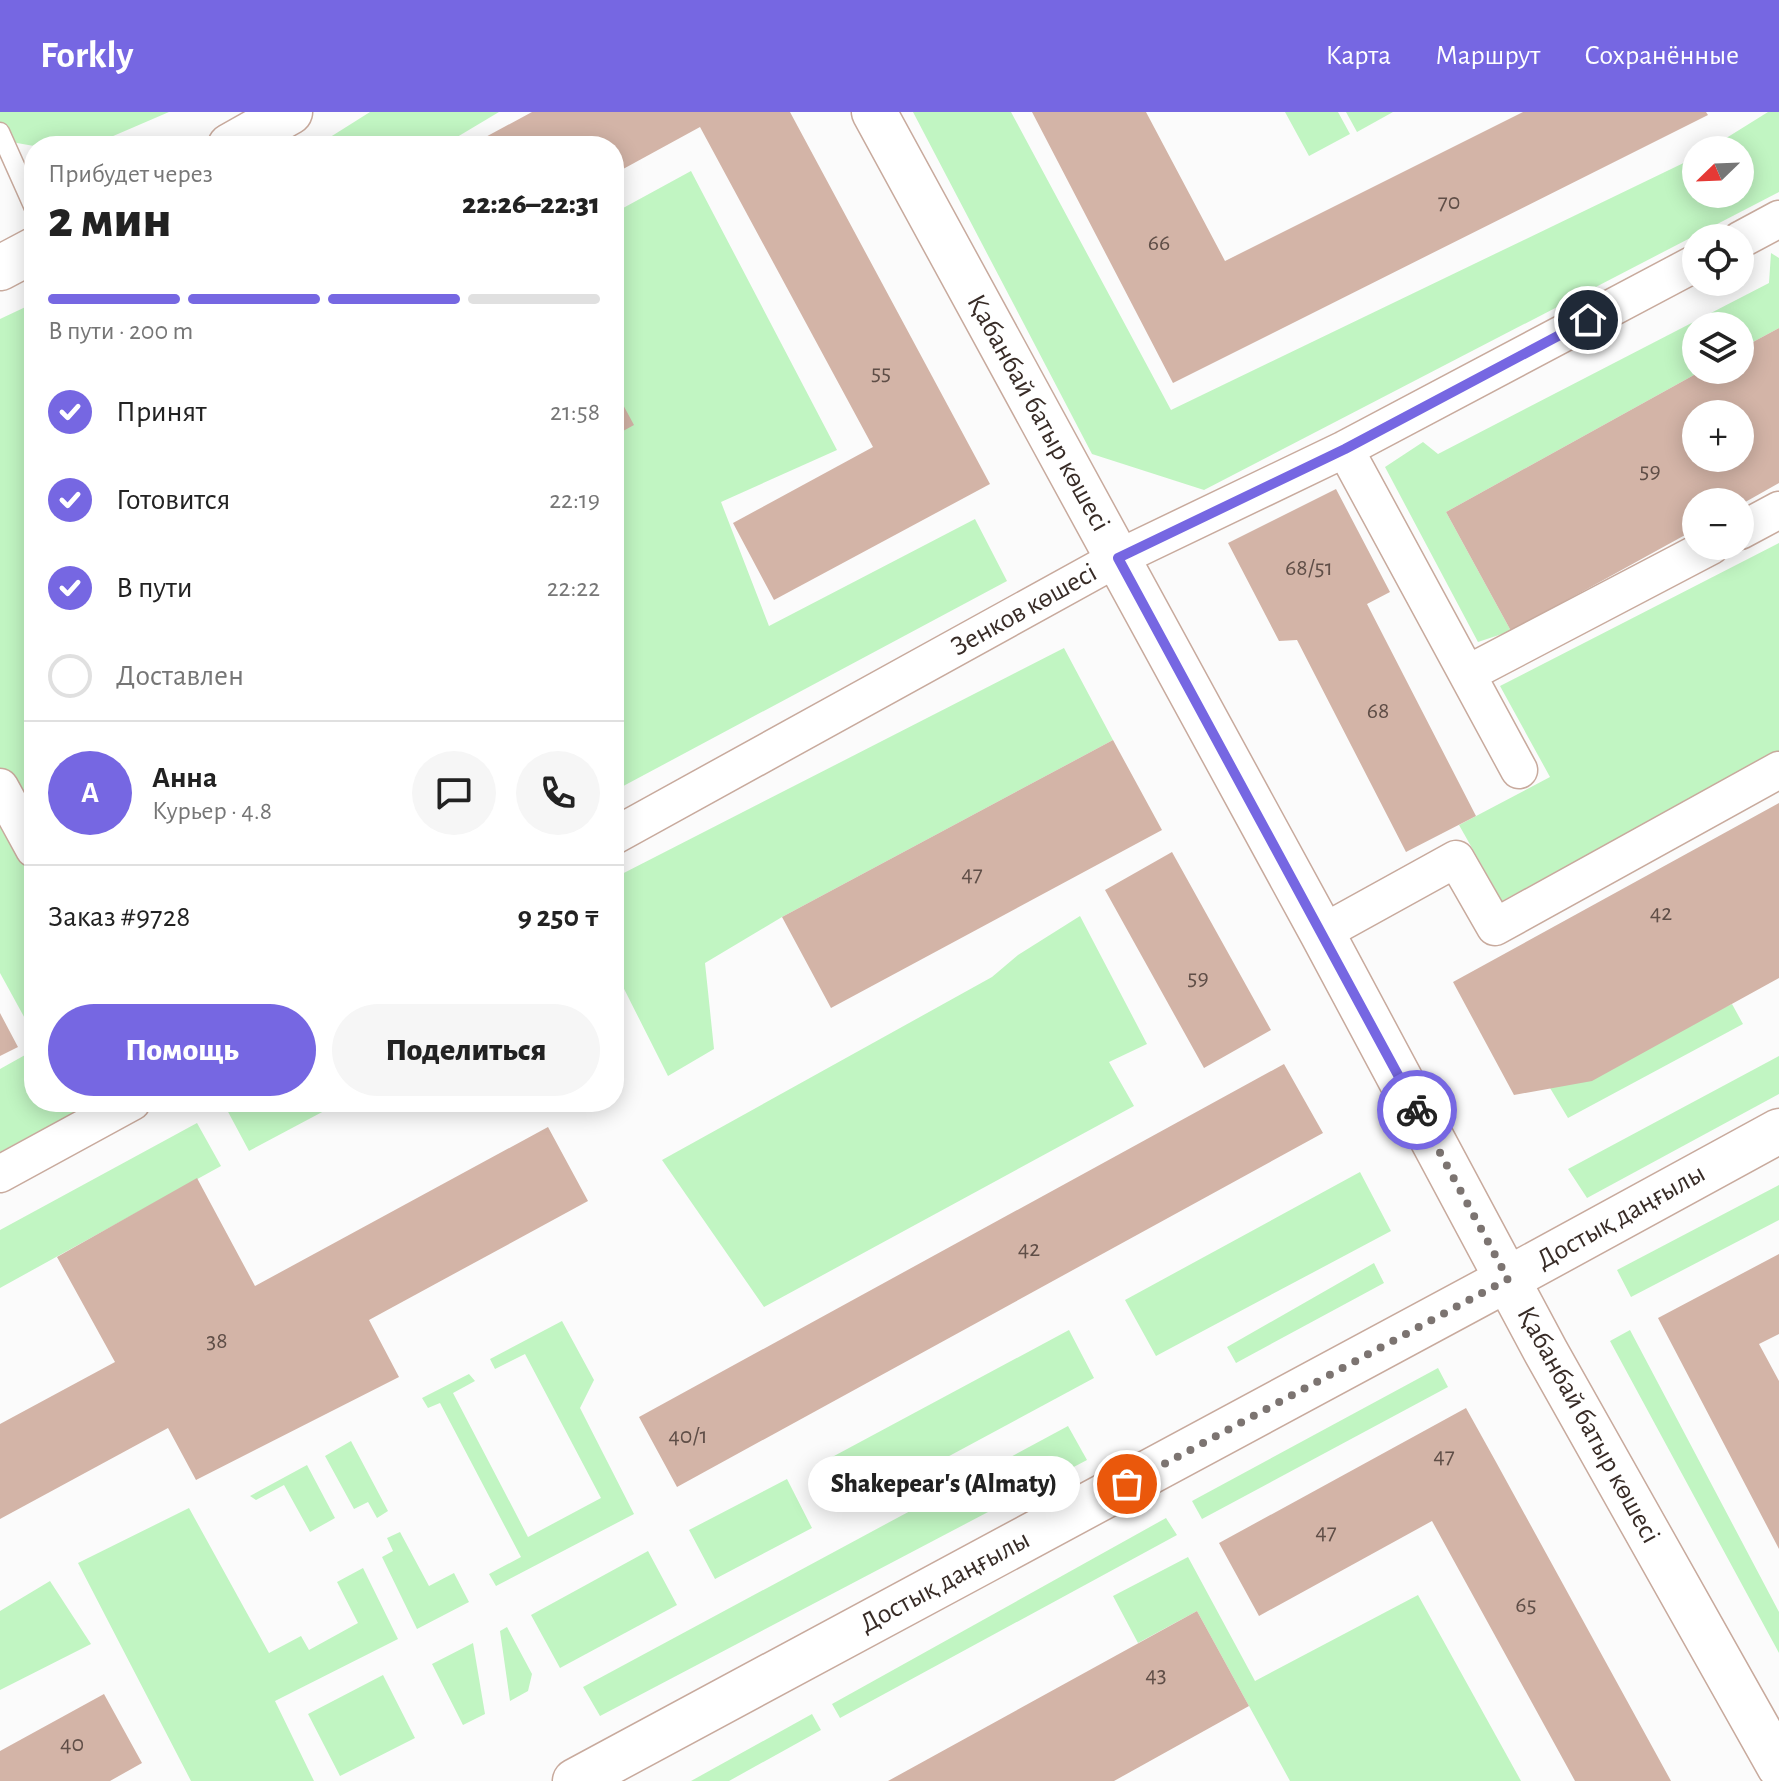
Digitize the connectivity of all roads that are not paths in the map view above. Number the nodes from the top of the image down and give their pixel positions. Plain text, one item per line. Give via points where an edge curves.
1 (290, 112) edge
2 (874, 112) edge
3 (0, 132) edge
4 (248, 136) edge
5 (24, 186) edge
6 (1779, 219) edge
7 (1754, 232) edge
8 (24, 255) edge
9 (0, 268) edge
10 (1682, 270) edge
11 (1345, 449) junction
12 (1779, 510) edge
13 (1754, 523) edge
14 (1118, 558) junction
15 (1684, 560) edge
16 (1467, 674) junction
17 (1519, 770) dead end
18 (1779, 770) edge
19 (0, 787) edge
20 (624, 830) edge
21 (24, 831) edge
22 (1322, 933) junction
23 (114, 1112) edge
24 (1779, 1131) edge
25 (0, 1174) edge
26 (1508, 1279) junction
27 (1779, 1766) edge
28 (575, 1781) edge

1 - 4 street
2 - 14 street, Қабанбай батыр көшесі
3 - 5 lane
6 - 7 street
8 - 9 street
10 - 11 street, Зенков көшесі
11 - 14 street, Зенков көшесі
11 - 16 street
12 - 13 street
14 - 20 street, Зенков көшесі
14 - 22 street, Қабанбай батыр көшесі
15 - 16 street
16 - 17 street
18 - 22 street via 1495,927 1456,859
19 - 21 street
22 - 26 street, Қабанбай батыр көшесі
23 - 25 street
24 - 26 street, Достық даңғылы
26 - 27 street, Қабанбай батыр көшесі
26 - 28 street, Достық даңғылы

